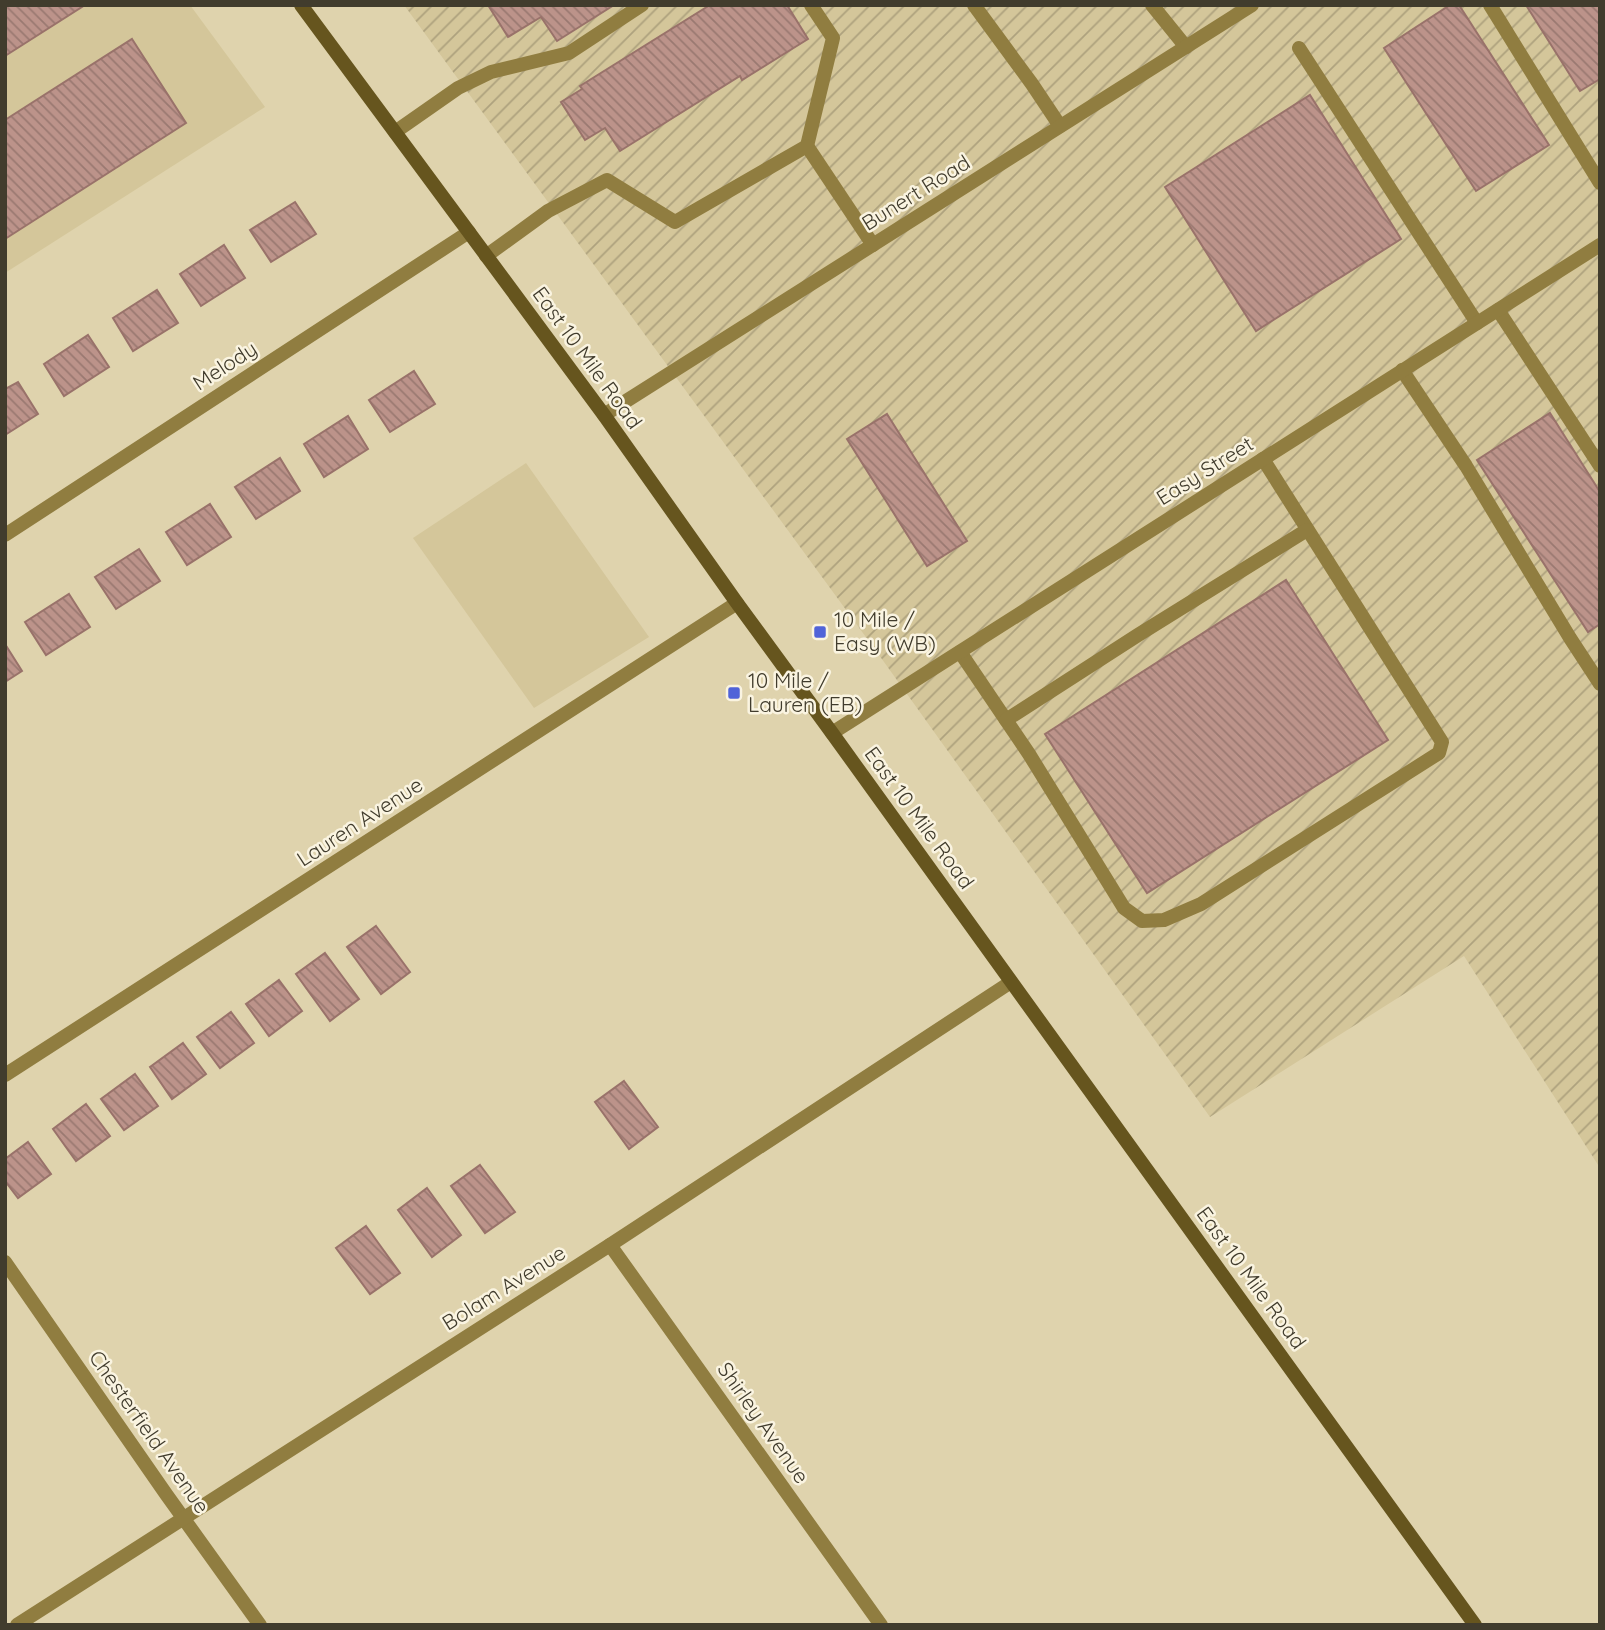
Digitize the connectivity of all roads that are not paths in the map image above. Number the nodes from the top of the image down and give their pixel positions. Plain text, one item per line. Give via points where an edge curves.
1 (301, 5) edge
2 (642, 5) edge
3 (811, 5) edge
4 (974, 5) edge
5 (1152, 5) edge
6 (1252, 5) edge
7 (1490, 5) edge
8 (1186, 47) junction
9 (1299, 48) dead end
10 (1060, 126) junction
11 (395, 132) junction
12 (807, 146) junction
13 (1600, 183) edge
14 (469, 232) junction
15 (873, 245) junction
16 (1600, 245) edge
17 (486, 256) junction
18 (1497, 310) junction
19 (1477, 323) junction
20 (1402, 370) junction
21 (604, 415) junction
22 (1263, 459) junction
23 (1600, 466) edge
24 (1307, 530) junction
25 (5, 535) edge
26 (737, 603) junction
27 (960, 652) junction
28 (1600, 684) edge
29 (1006, 720) junction
30 (832, 733) junction
31 (1011, 982) junction
32 (5, 1075) edge
33 (610, 1245) junction
34 (5, 1262) edge
35 (183, 1517) junction
36 (17, 1625) edge
37 (260, 1625) edge
38 (881, 1625) edge
39 (1475, 1625) edge

1 - 11 main road, East 10 Mile Road
2 - 11 street via 569,53 491,72 458,88
3 - 12 street via 833,38
4 - 10 street
5 - 8 street
6 - 8 street, Bunert Road
7 - 13 street
8 - 10 street, Bunert Road
9 - 19 street
10 - 15 street, Bunert Road
11 - 14 main road, East 10 Mile Road
12 - 15 street
12 - 17 street via 675,222 607,180 548,211
14 - 17 main road, East 10 Mile Road
14 - 25 street, Melody
15 - 21 street, Bunert Road
16 - 18 street, Easy Street
17 - 21 main road, East 10 Mile Road
18 - 19 street, Easy Street
18 - 23 street
19 - 20 street, Easy Street
20 - 22 street, Easy Street
20 - 28 street
21 - 26 main road, East 10 Mile Road
22 - 24 street
22 - 27 street, Easy Street
24 - 29 street
24 - 29 street via 1442,742 1439,753 1201,904 1164,919 1142,921 1124,908
26 - 30 main road, East 10 Mile Road
26 - 32 street, Lauren Avenue
27 - 29 street
27 - 30 street, Easy Street
30 - 31 main road, East 10 Mile Road
31 - 33 street, Bolam Avenue
31 - 39 main road, East 10 Mile Road
33 - 35 street, Bolam Avenue
33 - 38 street, Shirley Avenue
34 - 35 street, Chesterfield Avenue
35 - 36 street, Bolam Avenue
35 - 37 street, Chesterfield Avenue

